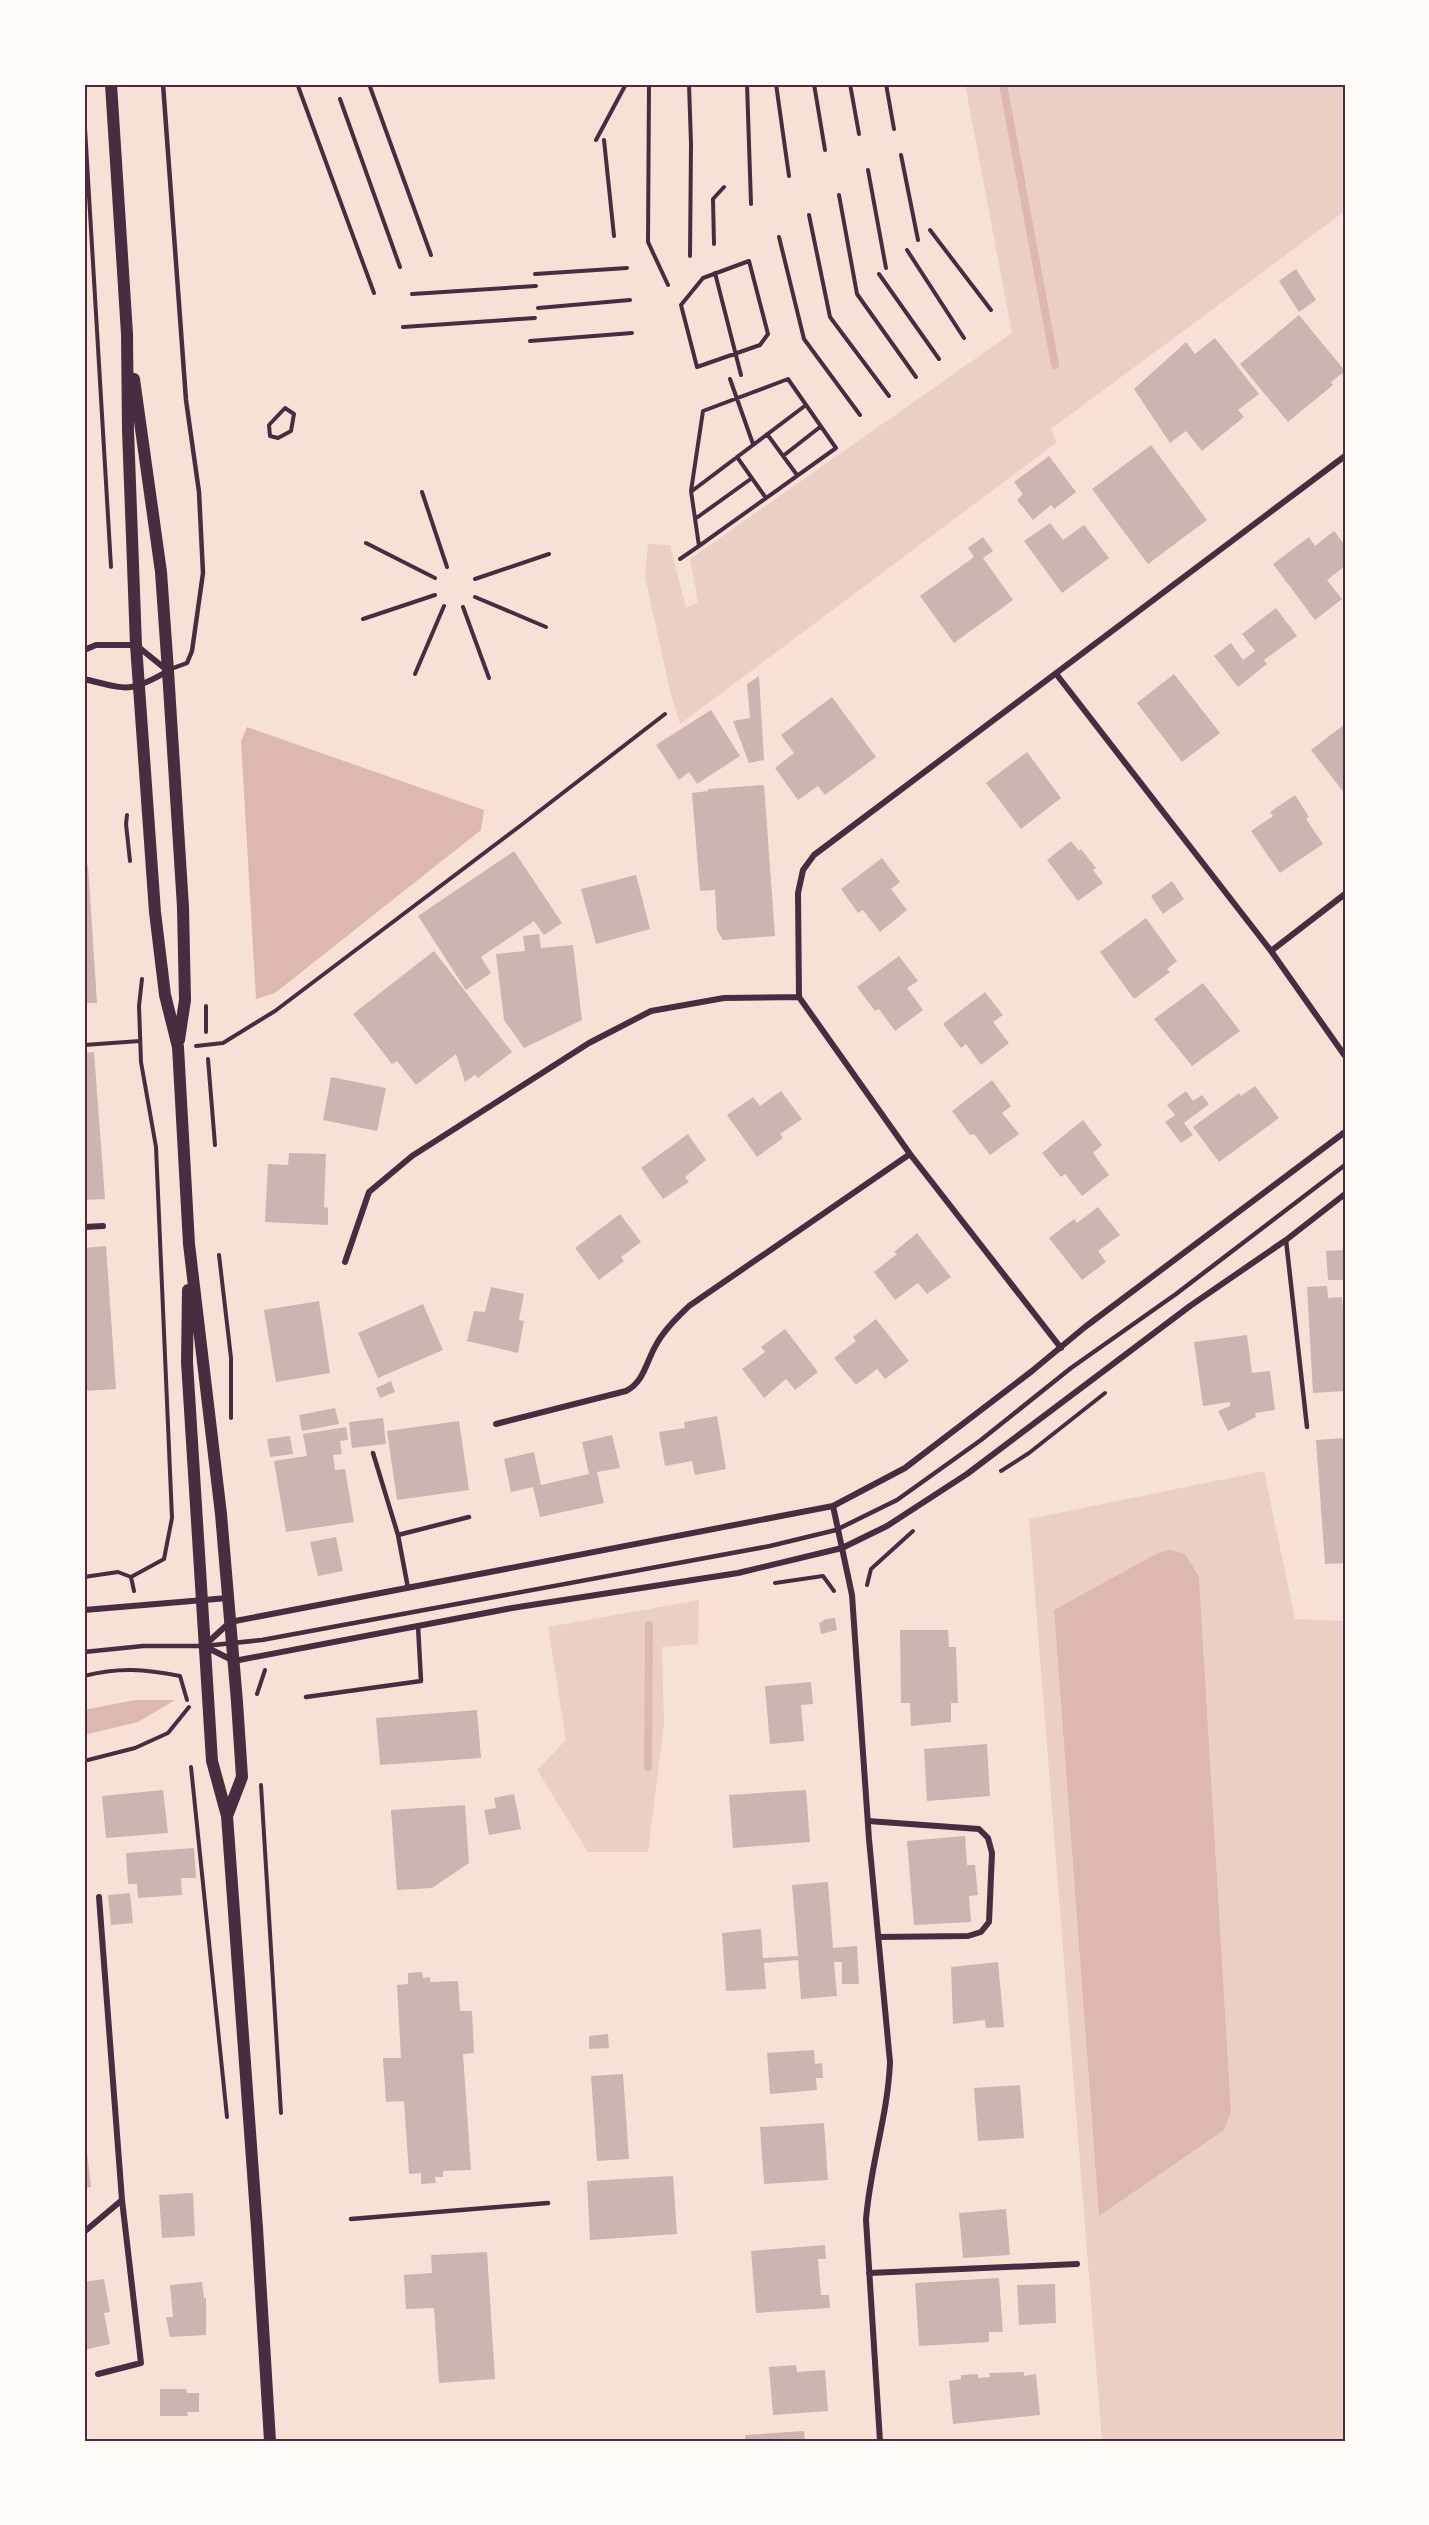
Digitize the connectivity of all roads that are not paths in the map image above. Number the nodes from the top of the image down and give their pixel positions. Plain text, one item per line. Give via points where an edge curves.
1 (111, 84) edge
2 (164, 84) edge
3 (127, 334) junction
4 (1345, 456) edge
5 (136, 645) junction
6 (84, 650) edge
7 (168, 671) junction
8 (1057, 675) junction
9 (84, 679) edge
10 (140, 687) junction
11 (1345, 894) edge
12 (1270, 951) junction
13 (799, 997) junction
14 (178, 1047) junction
15 (1345, 1056) edge
16 (1345, 1132) edge
17 (910, 1154) junction
18 (1345, 1165) edge
19 (1345, 1194) edge
20 (103, 1226) dead end
21 (84, 1227) edge
22 (1286, 1240) junction
23 (189, 1244) junction
24 (345, 1262) dead end
25 (1061, 1348) junction
26 (496, 1424) dead end
27 (1307, 1428) dead end
28 (373, 1453) dead end
29 (833, 1506) junction
30 (469, 1517) dead end
31 (838, 1529) junction
32 (398, 1535) junction
33 (842, 1548) junction
34 (408, 1588) junction
35 (228, 1598) junction
36 (201, 1599) junction
37 (84, 1610) edge
38 (230, 1622) junction
39 (418, 1626) junction
40 (232, 1643) junction
41 (204, 1646) junction
42 (84, 1652) edge
43 (234, 1661) junction
44 (306, 1697) dead end
45 (227, 1816) junction
46 (868, 1821) junction
47 (99, 1897) dead end
48 (878, 1937) junction
49 (122, 2200) junction
50 (548, 2203) dead end
51 (351, 2219) dead end
52 (84, 2232) edge
53 (1077, 2264) dead end
54 (869, 2273) junction
55 (98, 2374) dead end
56 (270, 2441) edge
57 (880, 2441) edge

1 - 3 main road
2 - 7 lane via 186,400 199,492 203,573 192,651 187,663
3 - 5 main road
3 - 7 main road via 161,572
4 - 8 street
5 - 6 street via 96,645
5 - 7 street
5 - 10 main road
7 - 10 street
7 - 14 main road via 183,907 185,1000
8 - 12 street
8 - 13 street via 814,855 803,870 798,893
9 - 10 street via 124,688
10 - 14 main road via 155,912 165,995
11 - 12 street
12 - 15 street
13 - 17 street
13 - 24 street via 724,998 651,1011 590,1043 412,1156 369,1192
14 - 23 main road
16 - 25 street
17 - 25 street
17 - 26 street via 689,1306 655,1346 636,1386
18 - 31 lane via 907,1494
19 - 22 street
20 - 21 street
22 - 27 lane
22 - 33 street via 1190,1306 967,1474 887,1526
23 - 35 main road
23 - 36 main road via 186,1362
25 - 29 street via 906,1468
28 - 32 lane
29 - 31 street
29 - 34 street
30 - 32 lane
31 - 33 street
31 - 40 lane via 770,1546
32 - 34 lane
33 - 39 street via 738,1573
33 - 46 street via 853,1605
34 - 38 street
35 - 36 street
35 - 38 main road
36 - 37 street
36 - 41 main road
38 - 40 main road
38 - 41 street
39 - 43 street
39 - 44 lane via 421,1681
40 - 41 lane
40 - 43 main road
41 - 42 lane via 143,1646
41 - 43 street
41 - 45 main road via 212,1761
43 - 45 main road via 242,1776
45 - 56 main road
46 - 48 street
46 - 48 street via 979,1829 988,1838 992,1853 989,1922 981,1932 968,1936
47 - 49 street
48 - 54 street via 890,2062 868,2190
49 - 52 street
49 - 55 street via 141,2363
50 - 51 lane
53 - 54 street
54 - 57 street

